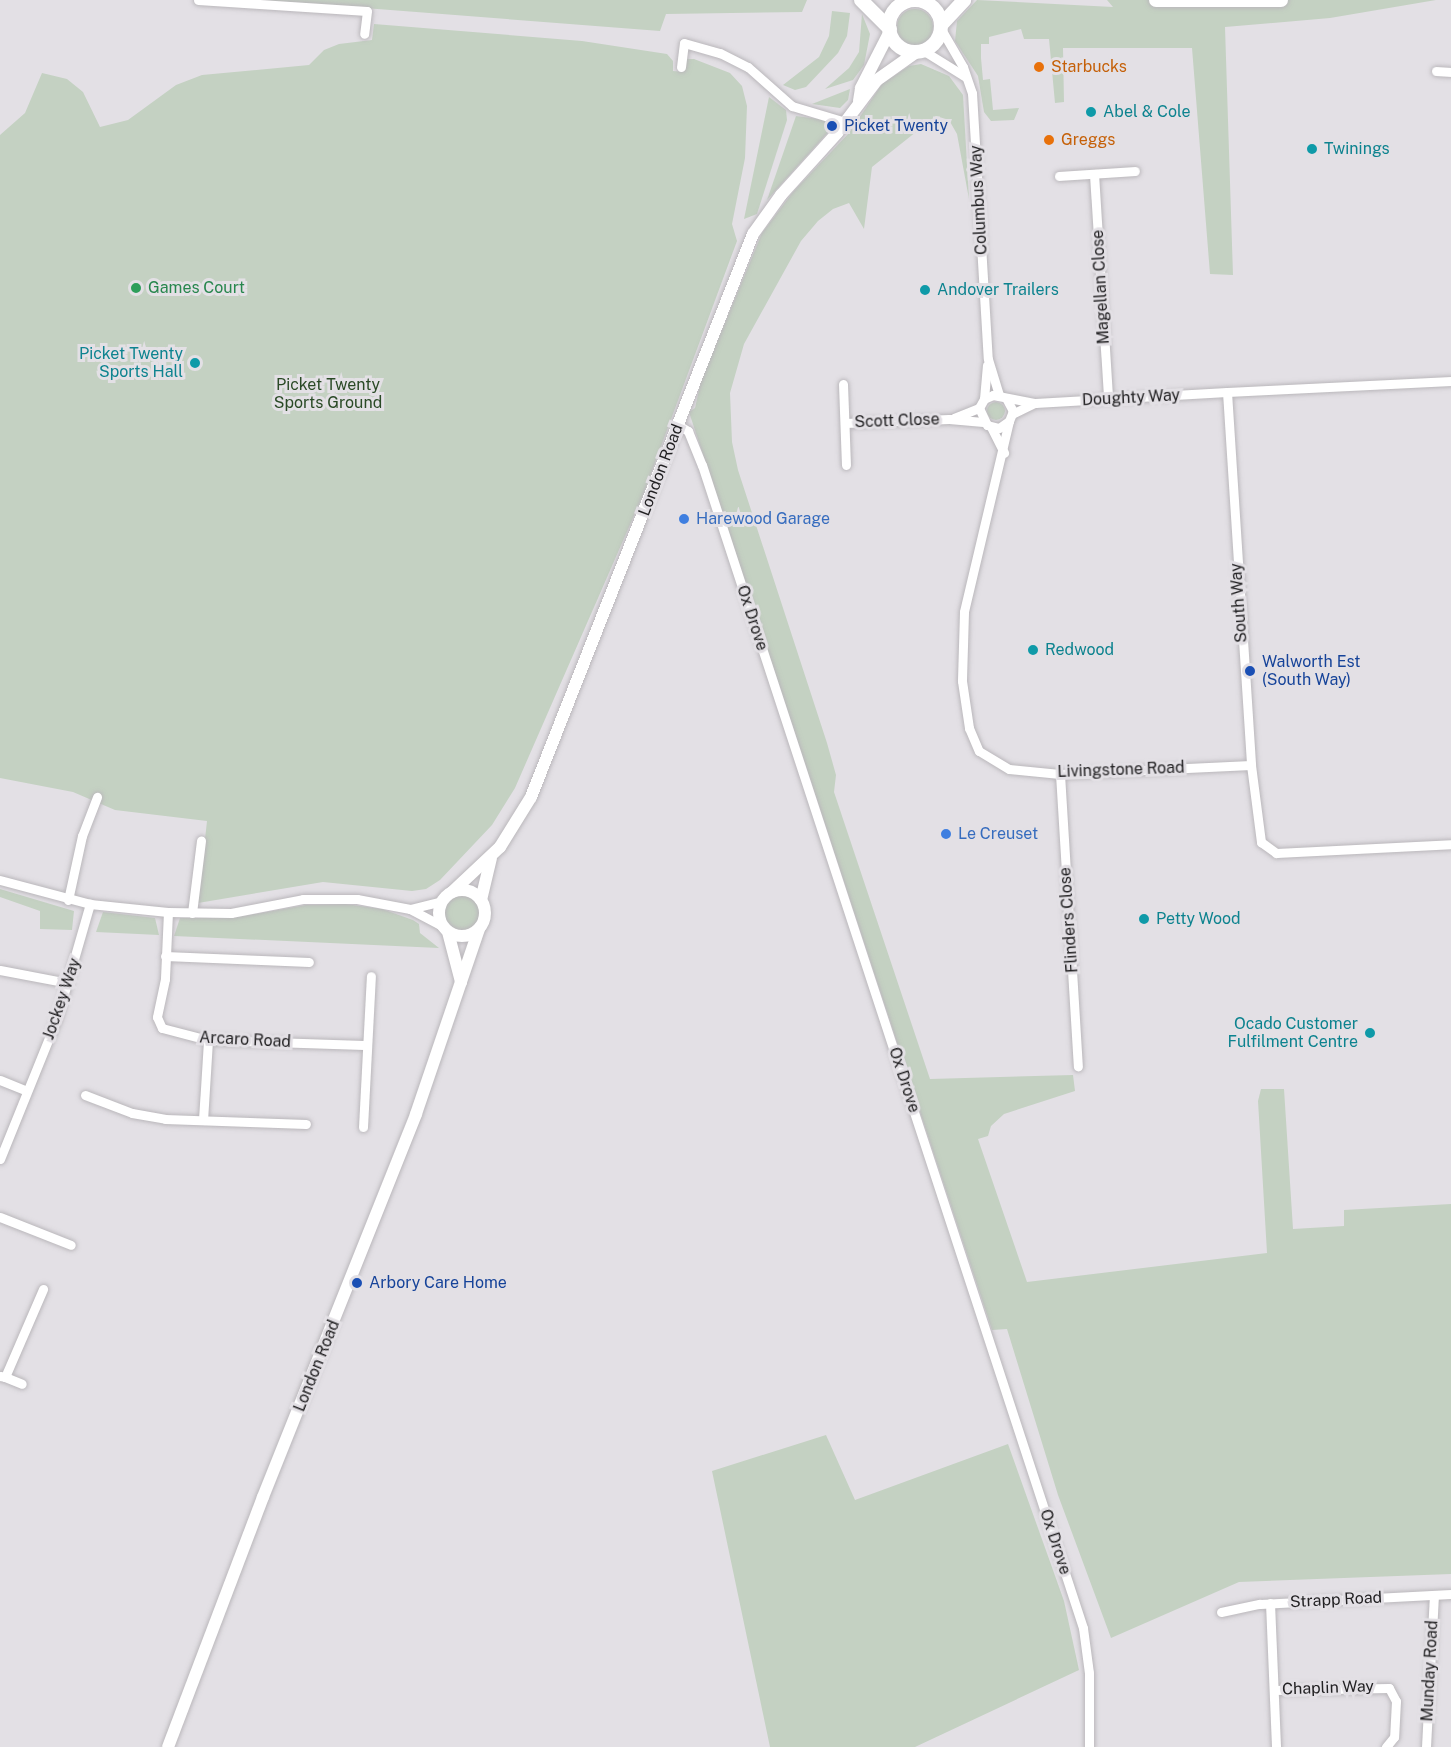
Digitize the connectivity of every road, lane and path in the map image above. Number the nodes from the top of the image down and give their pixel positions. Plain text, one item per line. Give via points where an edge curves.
1 (198, 0) edge
2 (861, 0) edge
3 (914, 0) edge
4 (964, 0) edge
5 (1156, 0) edge
6 (1281, 0) edge
7 (941, 27) junction
8 (890, 30) junction
9 (364, 34) dead end
10 (920, 52) junction
11 (681, 67) dead end
12 (1436, 71) dead end
13 (1451, 72) edge
14 (966, 77) junction
15 (859, 101) junction
16 (845, 122) junction
17 (1135, 171) dead end
18 (1094, 174) junction
19 (1059, 176) dead end
20 (988, 359) junction
21 (1451, 381) edge
22 (843, 384) dead end
23 (1227, 392) junction
24 (1002, 396) junction
25 (1108, 399) junction
26 (982, 404) junction
27 (1035, 404) junction
28 (1011, 418) junction
29 (949, 419) junction
30 (845, 423) junction
31 (678, 425) junction
32 (987, 425) junction
33 (1004, 453) junction
34 (846, 465) dead end
35 (1251, 765) junction
36 (1060, 774) junction
37 (97, 797) dead end
38 (201, 841) dead end
39 (1451, 844) edge
40 (491, 857) junction
41 (0, 880) edge
42 (452, 892) junction
43 (68, 900) junction
44 (481, 900) junction
45 (442, 901) junction
46 (90, 904) junction
47 (410, 909) junction
48 (168, 912) junction
49 (192, 913) junction
50 (445, 929) junction
51 (479, 929) junction
52 (165, 956) junction
53 (309, 962) dead end
54 (0, 970) edge
55 (371, 976) dead end
56 (68, 983) junction
57 (462, 983) junction
58 (208, 1040) junction
59 (367, 1045) junction
60 (1078, 1066) dead end
61 (0, 1080) edge
62 (27, 1091) junction
63 (85, 1095) dead end
64 (203, 1120) junction
65 (306, 1124) dead end
66 (363, 1127) dead end
67 (0, 1159) edge
68 (0, 1217) edge
69 (71, 1245) dead end
70 (43, 1289) dead end
71 (3, 1376) edge
72 (22, 1384) dead end
73 (1451, 1594) edge
74 (1434, 1595) junction
75 (1270, 1603) junction
76 (1221, 1612) dead end
77 (1274, 1690) junction
78 (168, 1747) edge
79 (1089, 1747) edge
80 (1276, 1747) edge
81 (1386, 1747) edge
82 (1426, 1747) edge

1 - 9 street via 367,11
2 - 8 main road
3 - 7 main road via 934,8
3 - 8 main road via 895,10
4 - 7 main road
5 - 6 main road
7 - 10 main road via 936,42
7 - 14 street, Columbus Way
8 - 10 main road via 900,47
8 - 15 main road, London Road via 861,88
10 - 14 street
10 - 15 main road, London Road via 882,74
11 - 16 street via 684,44 720,53 748,67 792,106
12 - 13 street
14 - 20 street, Columbus Way via 972,93
15 - 16 main road, London Road
16 - 31 main road, London Road via 781,195 753,234
17 - 18 street
18 - 19 street
18 - 25 street, Magellan Close
20 - 24 street, Columbus Way
20 - 26 street, Columbus Way
21 - 23 street
22 - 30 street, Scott Close
23 - 25 street, Doughty Way
23 - 35 street, South Way
24 - 26 street, Scott Close
24 - 27 street, Doughty Way
24 - 28 street, Columbus Way
25 - 27 street, Doughty Way
26 - 29 street, Scott Close
26 - 32 street
27 - 28 street, Doughty Way
28 - 32 street, Doughty Way
28 - 33 street, Livingstone Road
29 - 30 street, Scott Close
29 - 32 street, Scott Close
30 - 34 street, Scott Close
31 - 40 main road, London Road via 531,797
31 - 79 street, Ox Drove via 688,431 702,465 1083,1628 1089,1673
32 - 33 street
33 - 36 street, Livingstone Road via 967,595 962,681 966,715 972,739 988,759 1009,769
35 - 36 street, Livingstone Road
35 - 39 street, South Way via 1258,834 1267,849 1276,853
36 - 60 street, Flinders Close
37 - 43 street via 82,836
38 - 49 street
40 - 42 main road, London Road
40 - 44 main road, London Road
41 - 43 street
42 - 44 main road via 468,891
42 - 45 main road, London Road
43 - 46 street
44 - 51 main road, London Road via 485,915
45 - 47 street
45 - 50 main road via 438,914
46 - 48 street
46 - 56 street, Jockey Way
47 - 49 street via 327,898 245,911
47 - 50 street
48 - 49 street
48 - 52 street, Arcaro Road
50 - 51 main road via 461,937
50 - 57 main road
51 - 57 main road, London Road
52 - 53 street
52 - 58 street, Arcaro Road via 159,1025
54 - 56 street
55 - 59 street
56 - 62 street, Jockey Way
57 - 78 main road, London Road via 403,1146 262,1497
58 - 59 street, Arcaro Road
58 - 64 street
59 - 66 street
61 - 62 street
62 - 67 street, Jockey Way
63 - 64 street via 147,1116
64 - 65 street
68 - 69 street
70 - 71 street
71 - 72 street
73 - 74 street, Strapp Road
74 - 75 street, Strapp Road
74 - 82 street, Munday Road
75 - 76 street, Strapp Road
75 - 77 street
77 - 80 street
77 - 81 street, Chaplin Way via 1389,1688 1396,1701 1394,1737

